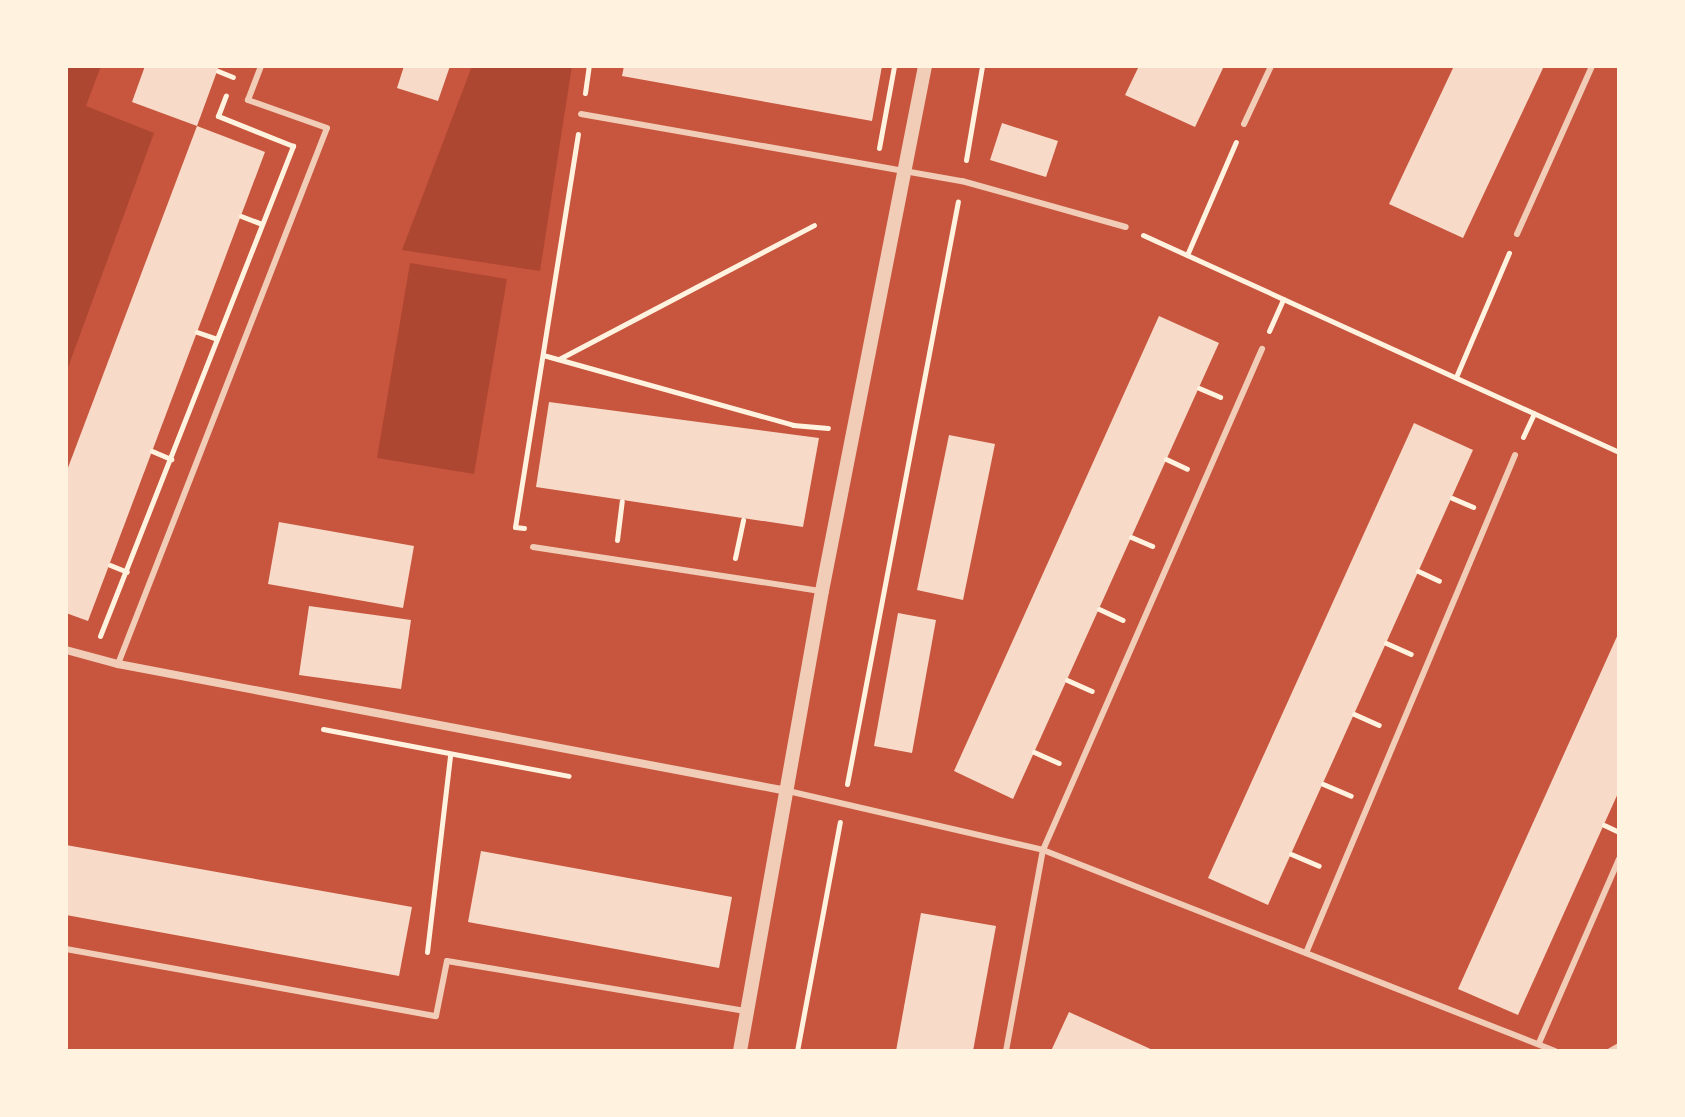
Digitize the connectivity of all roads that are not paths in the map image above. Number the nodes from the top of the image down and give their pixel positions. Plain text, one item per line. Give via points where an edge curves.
1 (261, 66) edge
2 (925, 66) edge
3 (1271, 66) edge
4 (1592, 66) edge
5 (581, 114) road end
6 (1244, 124) road end
7 (905, 170) junction
8 (1126, 227) road end
9 (1517, 234) road end
10 (1262, 349) road end
11 (1515, 455) dead end
12 (533, 547) dead end
13 (822, 591) junction
14 (70, 651) edge
15 (118, 664) junction
16 (787, 791) junction
17 (1043, 850) junction
18 (1619, 859) edge
19 (66, 949) edge
20 (1306, 953) junction
21 (747, 1011) junction
22 (1539, 1043) junction
23 (1619, 1046) edge
24 (740, 1051) edge
25 (1006, 1051) edge
26 (1555, 1051) edge
27 (1610, 1051) edge

1 - 15 lane via 248,100 327,128
2 - 7 street
3 - 6 lane
4 - 9 lane
5 - 7 lane
7 - 8 lane
7 - 13 street
10 - 17 lane
11 - 20 lane
12 - 13 lane
13 - 16 street
14 - 15 street
15 - 16 street
16 - 17 lane
16 - 21 street
17 - 20 lane
17 - 25 lane
18 - 22 lane
19 - 21 lane via 436,1016 447,961
20 - 22 lane
21 - 24 street
22 - 26 lane
23 - 27 lane

